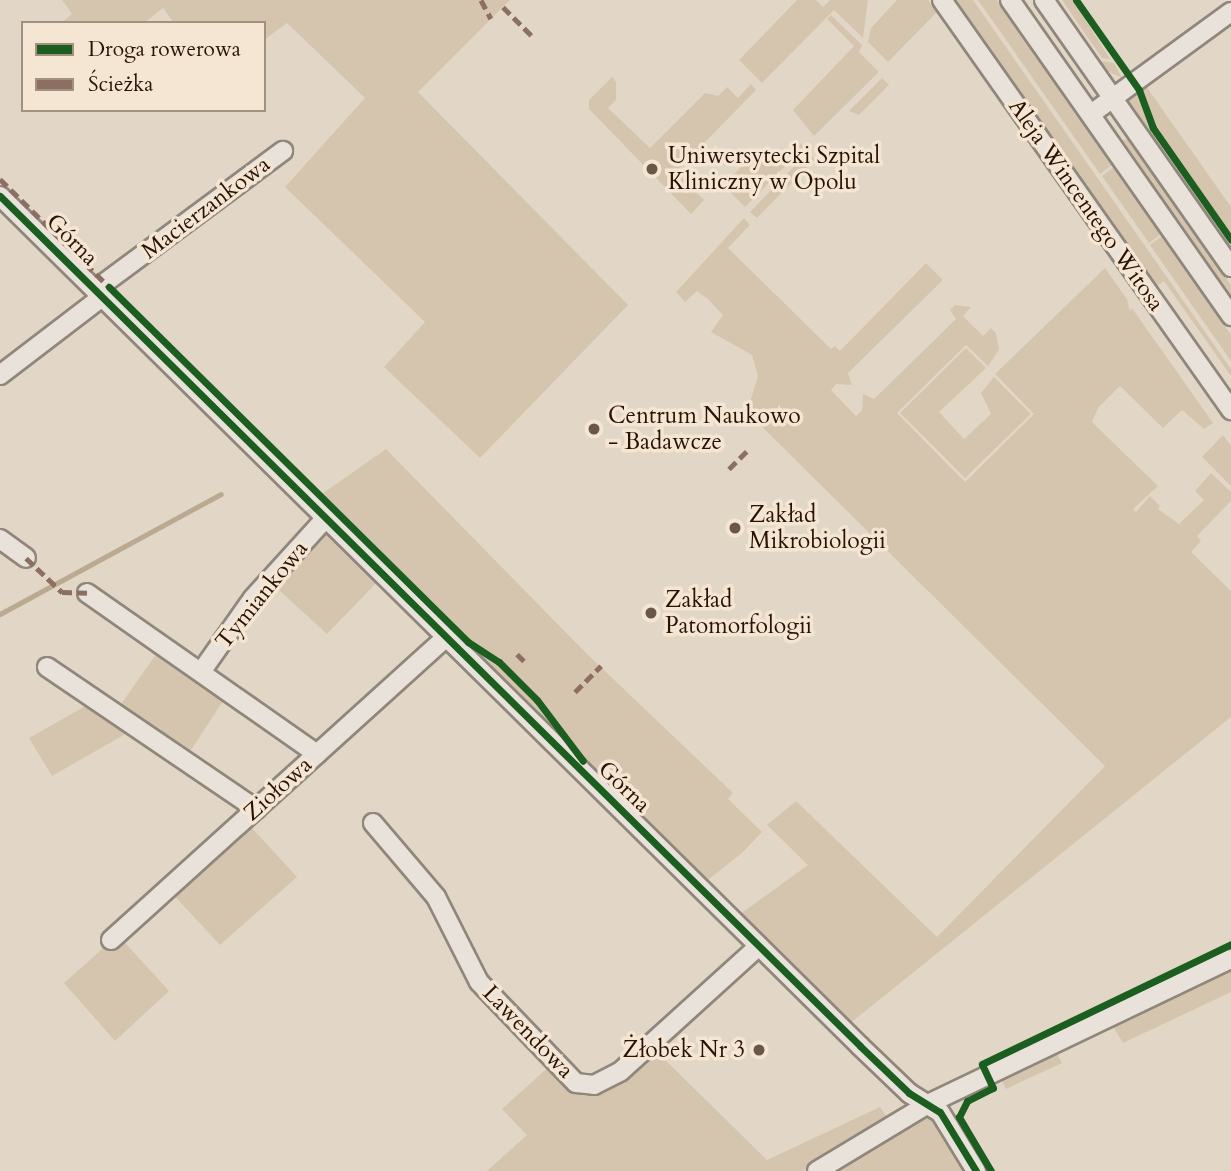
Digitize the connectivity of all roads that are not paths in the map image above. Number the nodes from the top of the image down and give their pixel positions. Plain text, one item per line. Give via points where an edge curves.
1 (942, 0) edge
2 (1010, 0) edge
3 (1044, 0) edge
4 (1231, 12) edge
5 (1114, 99) junction
6 (1091, 114) junction
7 (284, 150) dead end
8 (0, 196) edge
9 (1231, 267) edge
10 (98, 293) junction
11 (1231, 316) edge
12 (0, 374) edge
13 (1231, 410) edge
14 (325, 519) junction
15 (0, 539) edge
16 (26, 558) dead end
17 (87, 593) dead end
18 (445, 638) junction
19 (47, 667) dead end
20 (201, 672) junction
21 (317, 754) junction
22 (256, 809) junction
23 (373, 823) dead end
24 (111, 940) dead end
25 (759, 946) junction
26 (1231, 958) edge
27 (928, 1104) junction
28 (817, 1171) edge
29 (976, 1171) edge

1 - 13 street, Aleja Wincentego Witosa
2 - 6 street
3 - 5 street
4 - 5 street
5 - 6 street
5 - 9 street
6 - 11 street
7 - 10 street, Macierzankowa
8 - 10 street, Górna
10 - 12 street, Macierzankowa
10 - 14 street, Górna
14 - 18 street, Górna
14 - 20 street, Tymiankowa via 253,598
15 - 16 street
17 - 20 street
18 - 21 street, Ziołowa
18 - 25 street, Górna
19 - 22 street
20 - 21 street
21 - 22 street, Ziołowa
22 - 24 street, Ziołowa
23 - 25 street, Lawendowa via 436,897 479,982 576,1083 594,1085 621,1071
25 - 27 street, Górna via 909,1093
26 - 27 street
27 - 28 street
27 - 29 street, Górna via 940,1112

